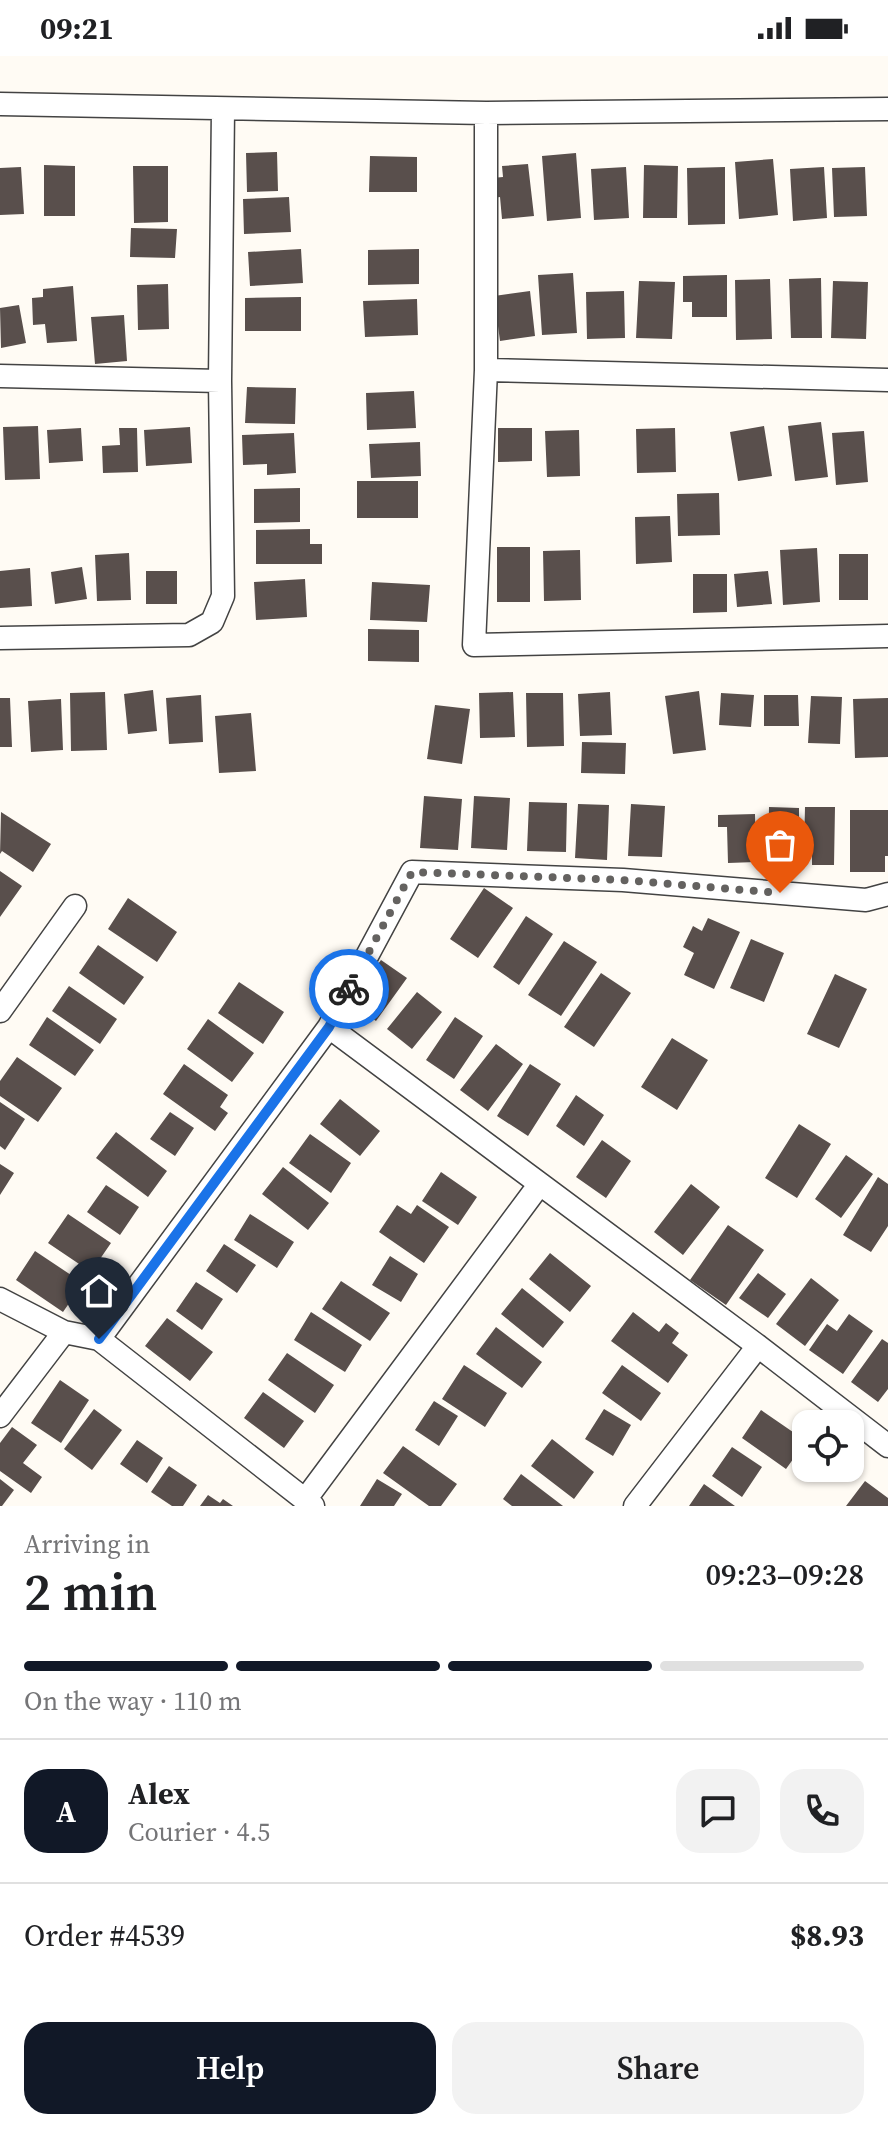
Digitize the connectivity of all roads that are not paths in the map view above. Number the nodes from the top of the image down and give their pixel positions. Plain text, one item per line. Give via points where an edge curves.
1 (0, 104) edge
2 (223, 109) junction
3 (888, 109) edge
4 (486, 113) junction
5 (486, 370) junction
6 (0, 376) edge
7 (888, 380) edge
8 (220, 381) junction
9 (888, 636) edge
10 (0, 638) edge
11 (888, 894) edge
12 (75, 906) dead end
13 (0, 1011) edge
14 (329, 1027) junction
15 (539, 1185) junction
16 (0, 1299) edge
17 (64, 1332) junction
18 (99, 1339) junction
19 (758, 1346) junction
20 (0, 1416) edge
21 (888, 1446) edge
22 (309, 1503) edge
23 (635, 1506) edge

1 - 2 street
2 - 4 street
2 - 8 street
3 - 4 street
4 - 5 street
5 - 7 street
5 - 9 street via 474,645
6 - 8 street
8 - 10 street via 223,596 212,622 189,635
11 - 14 street via 866,900 623,880 412,872
12 - 13 street
14 - 15 street
14 - 18 street
15 - 19 street
15 - 22 street
16 - 17 street
17 - 18 street
17 - 20 street
18 - 22 street
19 - 21 street
19 - 23 street

